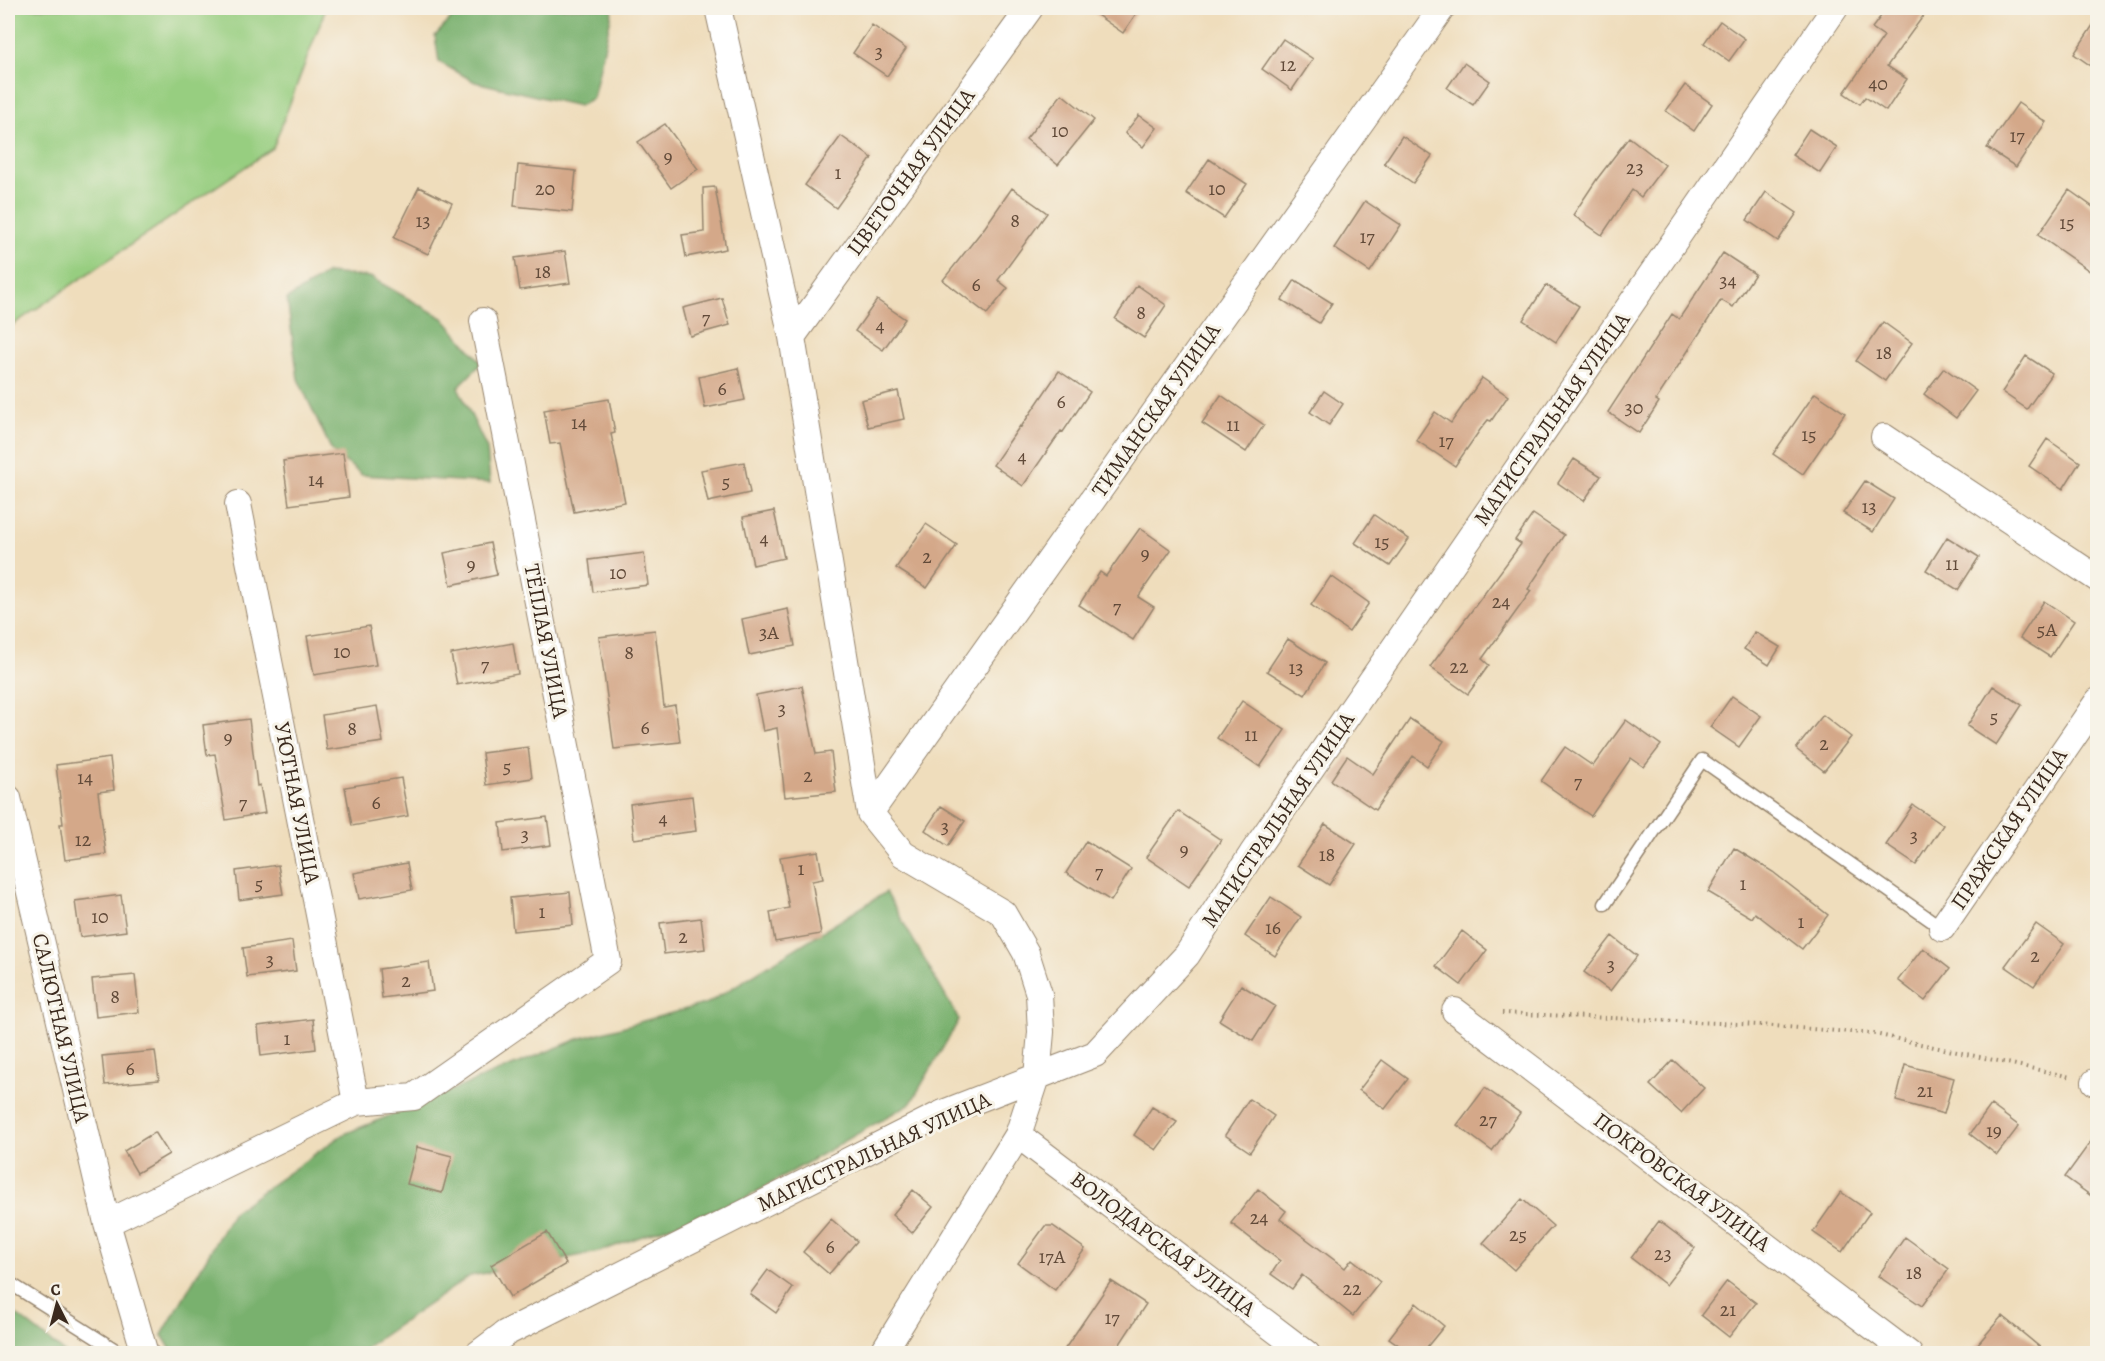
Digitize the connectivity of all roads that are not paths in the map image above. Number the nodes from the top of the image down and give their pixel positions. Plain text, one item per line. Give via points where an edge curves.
1 (718, 8) edge
2 (1030, 8) edge
3 (1442, 8) edge
4 (1835, 8) edge
5 (483, 321) dead end
6 (792, 337) junction
7 (1884, 438) dead end
8 (238, 504) dead end
9 (2097, 579) edge
10 (2097, 700) edge
11 (8, 798) edge
12 (870, 813) junction
13 (1605, 904) dead end
14 (1942, 928) joint
15 (1455, 1011) road end
16 (1037, 1077) junction
17 (356, 1102) junction
18 (1018, 1134) junction
19 (107, 1223) junction
20 (8, 1282) edge
21 (122, 1353) edge
22 (145, 1353) edge
23 (478, 1353) edge
24 (882, 1353) edge
25 (1307, 1353) edge
26 (1909, 1353) edge

1 - 6 street
2 - 6 street, ЦВЕТОЧНАЯ УЛИЦА
3 - 12 street, ТИМАНСКАЯ УЛИЦА
4 - 16 street, МАГИСТРАЛЬНАЯ УЛИЦА via 1252,854 1187,955 1095,1054
5 - 17 street, ТЁПЛАЯ УЛИЦА via 608,961 414,1097
6 - 12 street
7 - 9 street
8 - 17 street, УЮТНАЯ УЛИЦА
10 - 14 street, ПРАЖСКАЯ УЛИЦА
11 - 19 street, САЛЮТНАЯ УЛИЦА
12 - 16 street via 903,854 1003,914 1026,953 1039,994
13 - 14 lane via 1702,760
15 - 26 street, ПОКРОВСКАЯ УЛИЦА
16 - 18 street
16 - 23 street, МАГИСТРАЛЬНАЯ УЛИЦА via 943,1113 506,1333
17 - 19 street
18 - 24 street
18 - 25 street, ВОЛОДАРСКАЯ УЛИЦА
19 - 22 street, САЛЮТНАЯ УЛИЦА
20 - 21 lane

